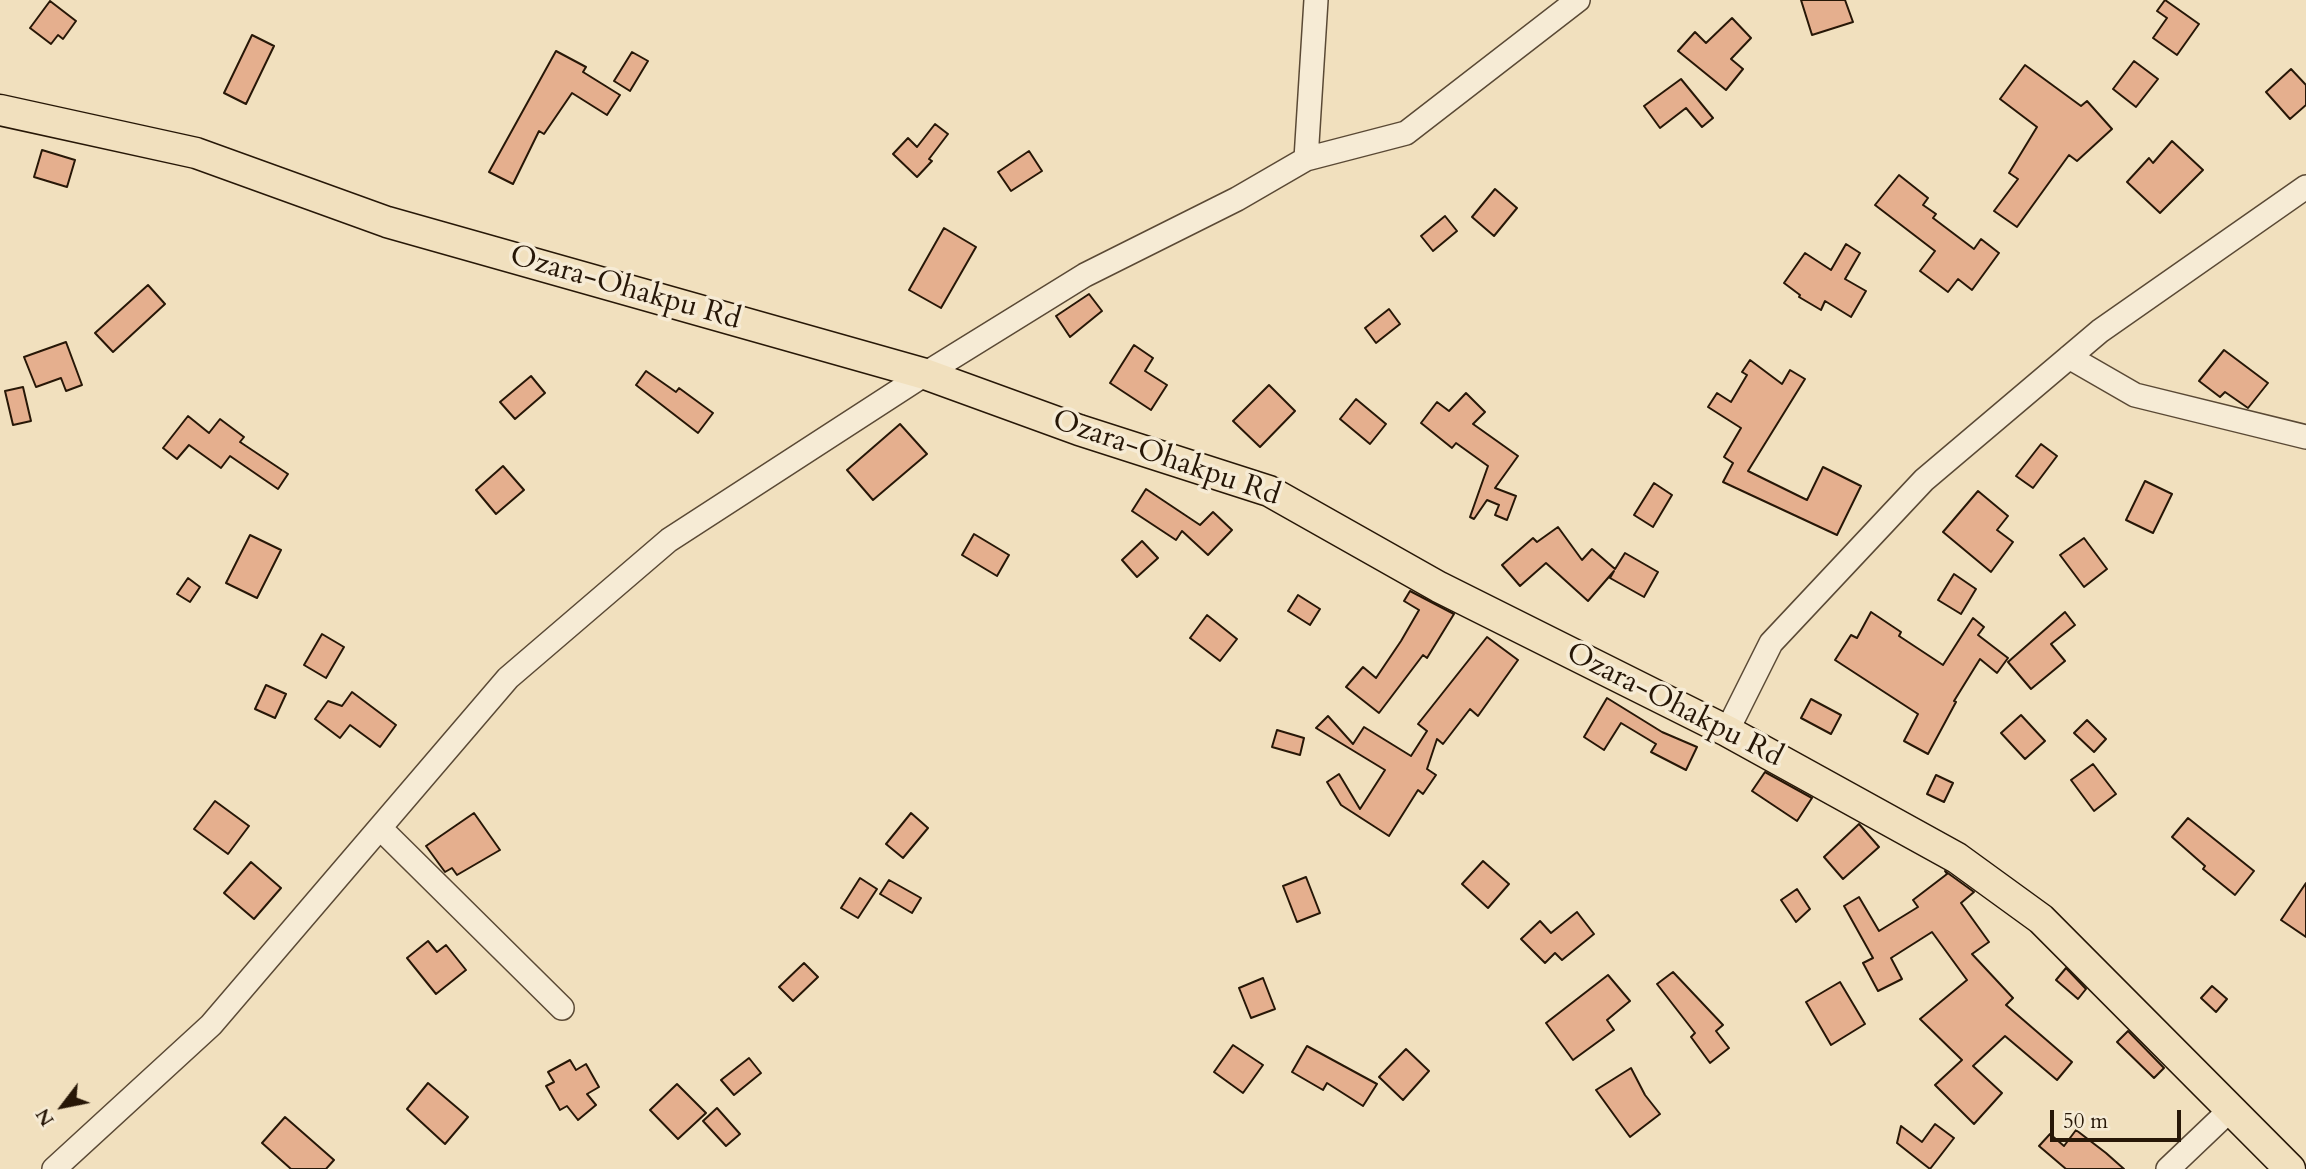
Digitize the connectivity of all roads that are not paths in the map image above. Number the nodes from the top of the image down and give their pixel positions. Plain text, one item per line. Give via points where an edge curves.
1 (1315, 0) edge
2 (1578, 0) edge
3 (0, 110) edge
4 (1306, 159) junction
5 (2306, 187) edge
6 (2070, 357) junction
7 (925, 374) junction
8 (2306, 437) edge
9 (1727, 731) junction
10 (380, 828) junction
11 (562, 1009) dead end
12 (2230, 1110) junction
13 (61, 1167) edge
14 (2168, 1169) edge
15 (2290, 1169) edge

1 - 4 street
2 - 4 street via 1406,133
3 - 7 main road, Ozara-Ohakpu Rd via 196,153 387,222
4 - 7 street via 1085,275
5 - 6 street via 2099,331
6 - 8 street via 2135,395
6 - 9 street via 1924,480 1771,643
7 - 9 main road, Ozara-Ohakpu Rd via 1269,491 1439,587
7 - 10 street via 669,540 508,678
9 - 12 main road, Ozara-Ohakpu Rd via 1957,858 2041,919
10 - 11 street
10 - 13 street via 211,1025
12 - 14 street
12 - 15 main road, Ozara-Ohakpu Rd

